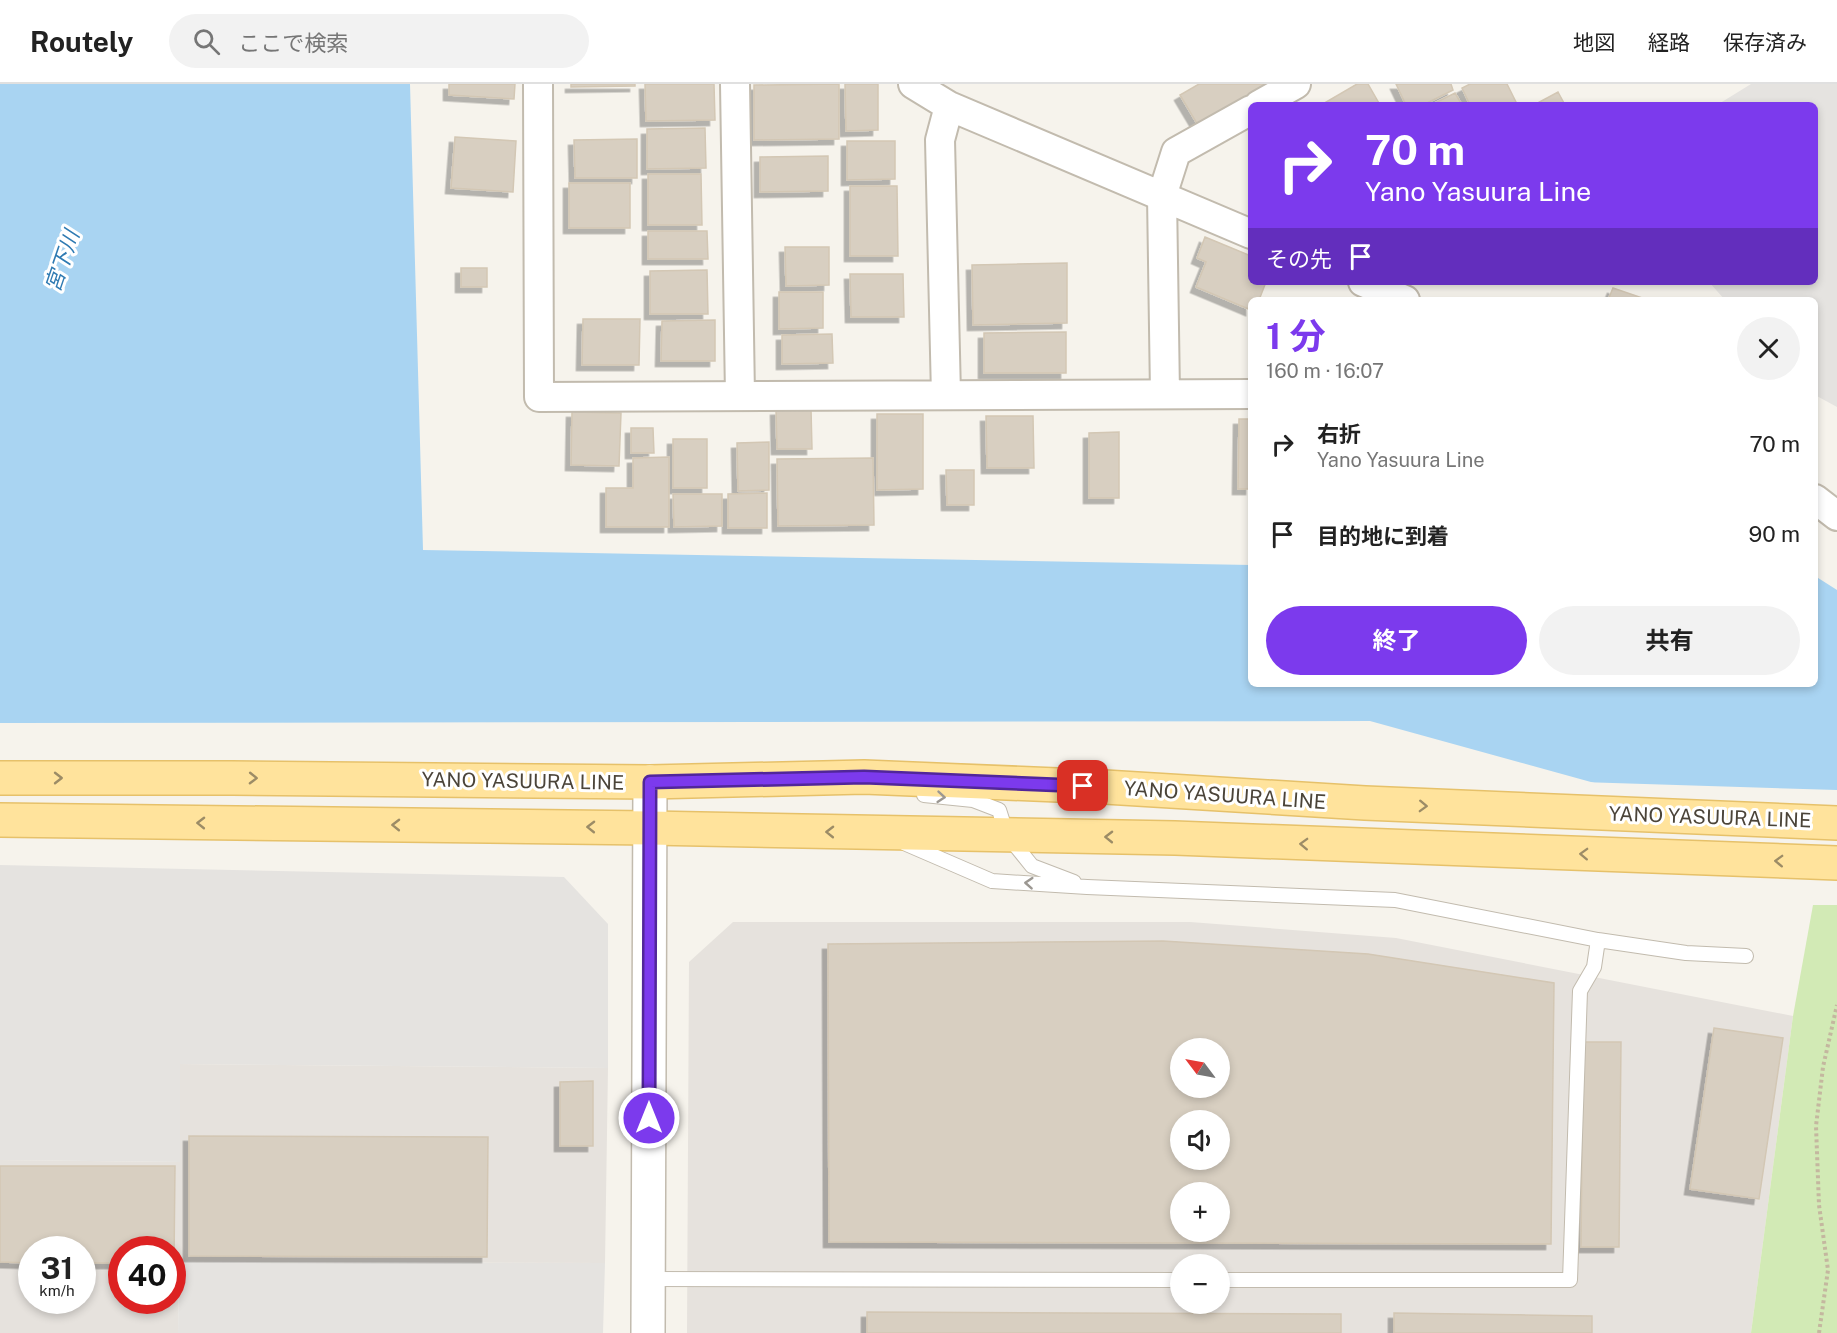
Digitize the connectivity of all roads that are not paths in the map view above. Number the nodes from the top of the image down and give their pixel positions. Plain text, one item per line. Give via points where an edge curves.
1 (538, 84) edge
2 (735, 84) edge
3 (913, 84) edge
4 (1296, 84) edge
5 (1264, 102) edge
6 (949, 106) junction
7 (1248, 112) edge
8 (1162, 196) junction
9 (1248, 233) edge
10 (1370, 285) edge
11 (1398, 297) edge
12 (1165, 394) junction
13 (1248, 394) edge
14 (946, 395) junction
15 (740, 396) junction
16 (1818, 501) edge
17 (1837, 516) edge
18 (864, 777) junction
19 (0, 778) edge
20 (650, 782) junction
21 (0, 820) edge
22 (1837, 823) edge
23 (650, 828) junction
24 (880, 833) junction
25 (1007, 835) junction
26 (1837, 863) edge
27 (1087, 887) junction
28 (1598, 940) junction
29 (1746, 956) dead end
30 (649, 1279) junction
31 (1170, 1280) edge
32 (1230, 1280) edge
33 (648, 1333) edge

1 - 15 street via 539,397
2 - 15 street
3 - 6 street
4 - 5 street
6 - 8 street
6 - 14 street via 940,140
7 - 8 street via 1176,152
8 - 9 street
8 - 12 street
10 - 11 street
12 - 13 street
12 - 14 street
14 - 15 street
16 - 17 street
18 - 20 main road, YANO YASUURA LINE
18 -> 22 main road, YANO YASUURA LINE
18 -> 25 lane via 914,794 973,800 999,810
19 -> 20 main road, YANO YASUURA LINE
20 - 23 street
23 -> 21 main road
24 -> 23 main road
23 - 30 street
24 - 25 main road
27 -> 24 lane via 992,881
26 -> 25 main road
25 - 27 lane via 1032,866
27 - 28 lane via 1395,900
28 - 29 lane via 1686,953
28 - 32 lane via 1594,967 1580,991 1570,1280
30 - 31 lane
30 - 33 street

